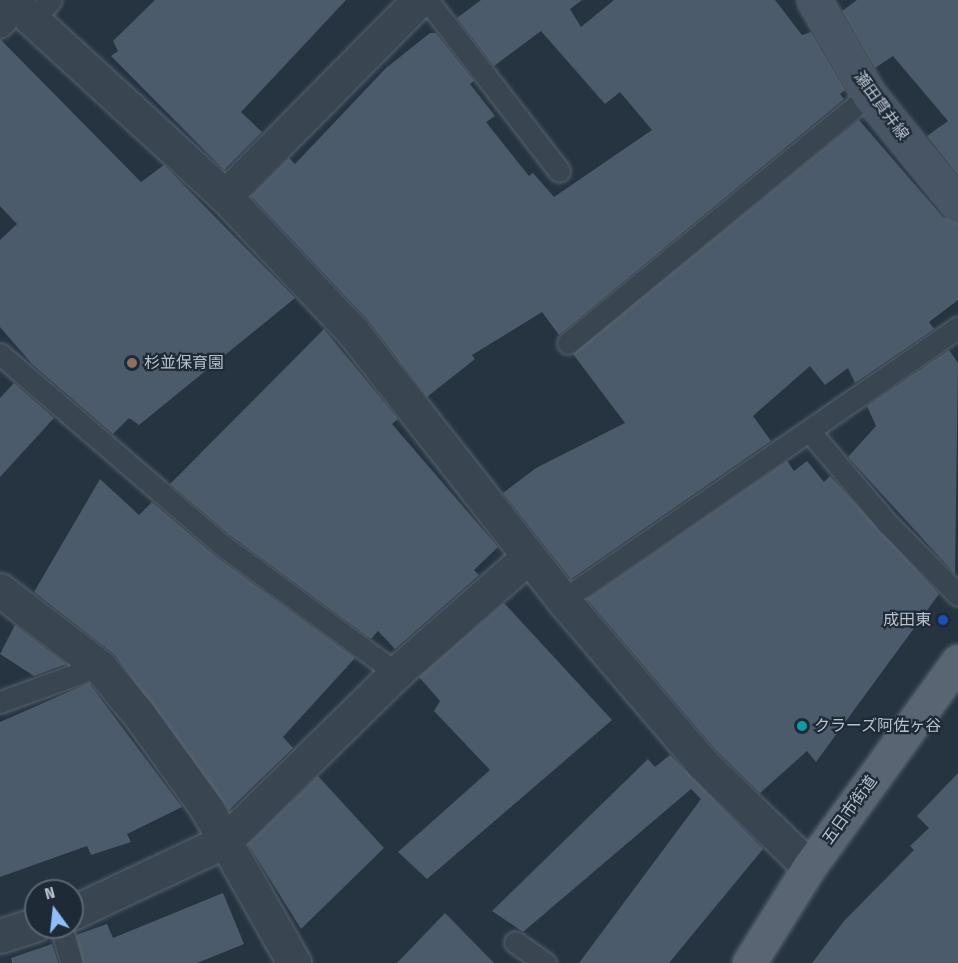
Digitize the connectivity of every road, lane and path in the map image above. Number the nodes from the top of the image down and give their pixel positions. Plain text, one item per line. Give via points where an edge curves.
1 (419, 0) edge
2 (427, 0) edge
3 (814, 0) edge
4 (23, 11) edge
5 (869, 94) junction
6 (559, 171) dead end
7 (225, 196) junction
8 (958, 205) edge
9 (958, 328) edge
10 (568, 343) dead end
11 (0, 354) edge
12 (811, 433) junction
13 (527, 558) junction
14 (0, 590) edge
15 (958, 595) edge
16 (562, 600) junction
17 (958, 661) edge
18 (99, 666) junction
19 (396, 673) junction
20 (0, 702) edge
21 (225, 841) junction
22 (809, 867) junction
23 (84, 907) edge
24 (24, 928) edge
25 (0, 936) edge
26 (64, 939) edge
27 (515, 942) dead end
28 (759, 959) edge
29 (71, 963) edge
30 (294, 963) edge
31 (545, 963) edge

1 - 7 street
2 - 6 lane
3 - 5 main road, 瀬田貫井線
4 - 7 street
5 - 8 main road, 瀬田貫井線
5 - 10 lane
7 - 13 street via 352,332
9 - 12 lane
11 - 19 lane via 222,544
12 - 15 lane via 888,524
12 - 16 lane
13 - 16 street
13 - 19 street
14 - 18 street
16 - 22 street via 702,763
17 - 22 main road, 五日市街道
18 - 20 lane
18 - 21 street via 207,809
19 - 21 street
21 - 23 street
21 - 30 street
22 - 28 main road, 五日市街道
24 - 25 street
26 - 29 lane
27 - 31 lane

